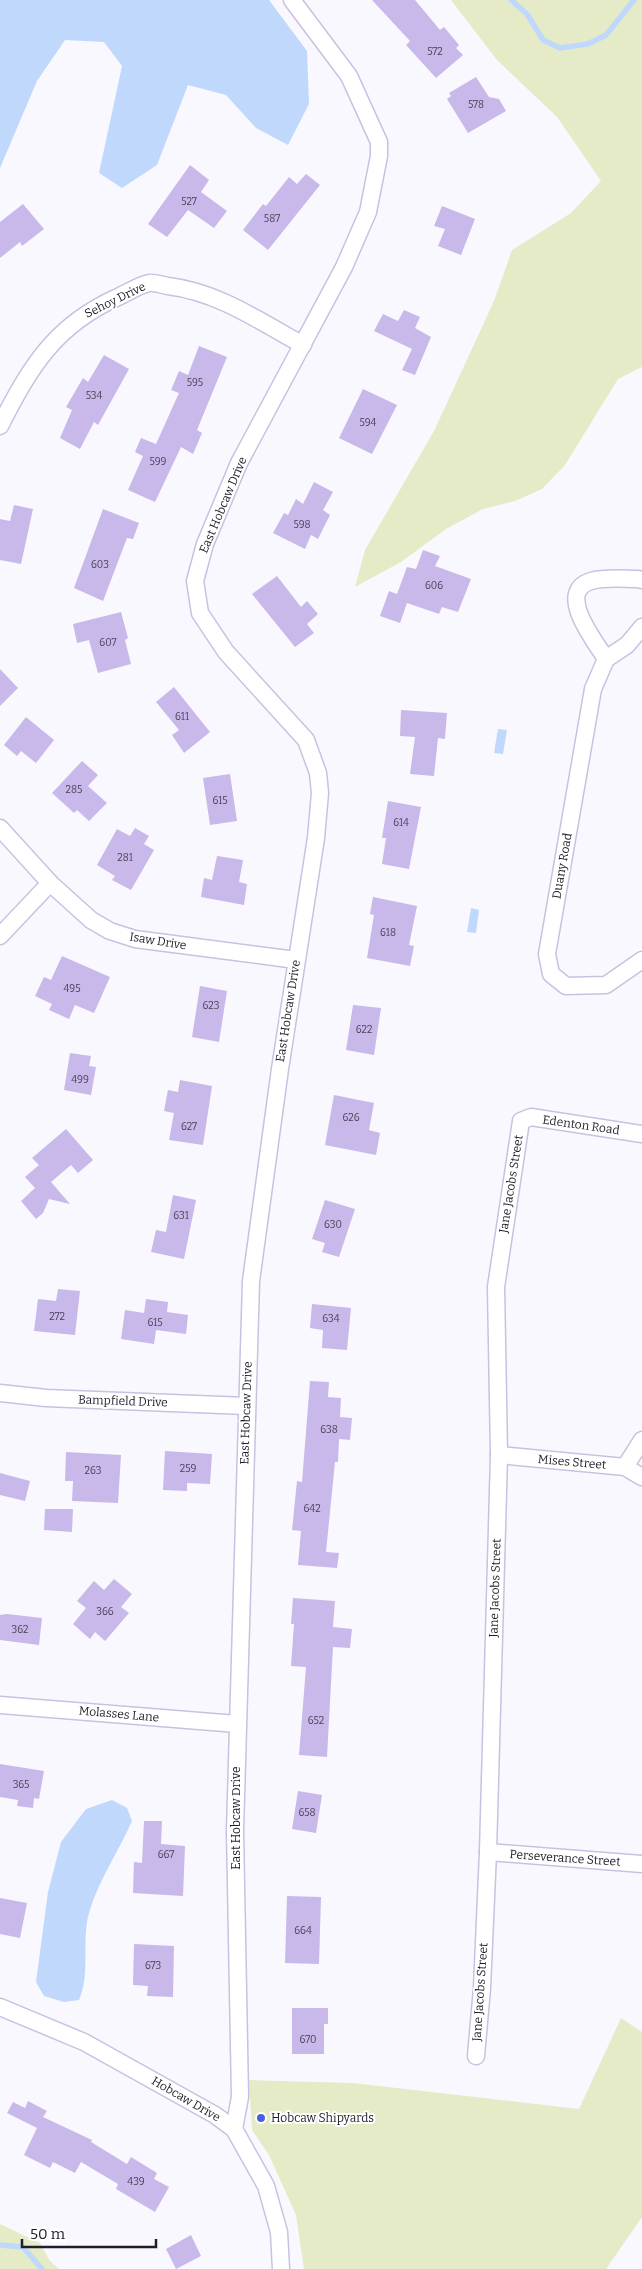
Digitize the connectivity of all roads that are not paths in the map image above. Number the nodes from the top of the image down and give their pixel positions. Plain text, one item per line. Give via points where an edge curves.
1 (292, 0) edge
2 (303, 345) junction
3 (0, 426) edge
4 (642, 580) edge
5 (642, 627) edge
6 (606, 659) junction
7 (0, 828) edge
8 (50, 883) junction
9 (0, 936) edge
10 (296, 960) junction
11 (642, 960) edge
12 (521, 1121) joint
13 (642, 1134) edge
14 (0, 1393) edge
15 (246, 1406) junction
16 (642, 1440) edge
17 (499, 1455) junction
18 (625, 1467) junction
19 (642, 1477) edge
20 (0, 1705) edge
21 (237, 1724) junction
22 (488, 1852) junction
23 (642, 1864) edge
24 (0, 2007) edge
25 (476, 2056) dead end
26 (234, 2128) junction
27 (281, 2269) edge

1 - 2 street, East Hobcaw Drive via 349,76 379,142 368,212
2 - 3 street, Sehoy Drive via 212,295 149,283 101,304 61,332 36,360
2 - 10 street, East Hobcaw Drive via 239,463 205,544 195,581 200,613 226,652 306,740 318,773 320,793 316,838
4 - 6 street via 591,581 580,587 575,598 578,613
5 - 6 street via 627,645
6 - 11 street, Duany Road via 593,689 547,954 551,974 566,986 606,985
7 - 8 street, Isaw Drive
8 - 9 street
8 - 10 street, Isaw Drive via 91,920 110,931 135,939
10 - 15 street, East Hobcaw Drive via 251,1281
12 - 13 street, Edenton Road via 531,1117
12 - 17 street, Jane Jacobs Street via 496,1287
14 - 15 street, Bampfield Drive via 46,1398
15 - 21 street, East Hobcaw Drive
16 - 18 street
17 - 18 street, Mises Street
17 - 22 street, Jane Jacobs Street
18 - 19 street, Mises Street
20 - 21 street, Molasses Lane
21 - 26 street, East Hobcaw Drive via 235,1831 240,2098
22 - 23 street, Perseverance Street
22 - 25 street, Jane Jacobs Street
24 - 26 street, Hobcaw Drive via 84,2042 192,2101
26 - 27 street, Hobcaw Drive via 266,2186 279,2232

